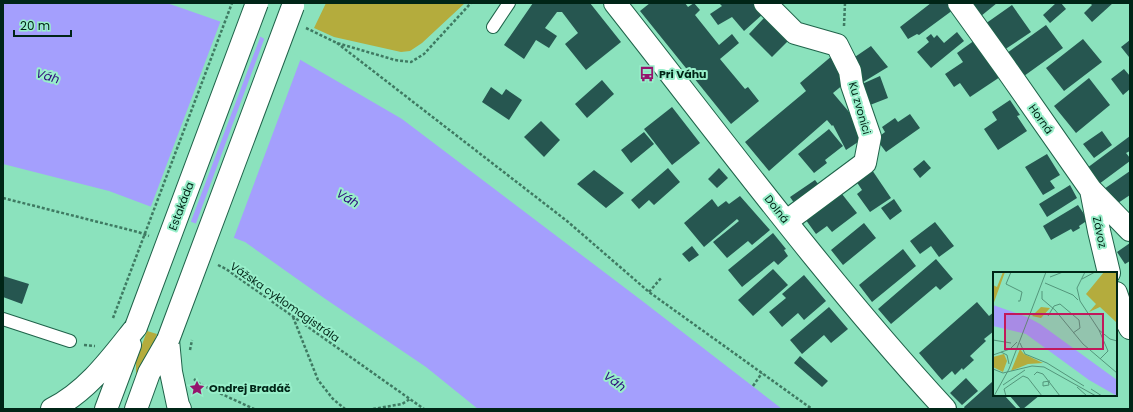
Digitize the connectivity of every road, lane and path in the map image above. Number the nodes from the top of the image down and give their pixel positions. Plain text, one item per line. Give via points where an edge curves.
1 (232, 3) edge
2 (257, 3) edge
3 (471, 3) edge
4 (509, 3) edge
5 (615, 3) edge
6 (764, 3) edge
7 (958, 3) edge
8 (294, 4) edge
9 (493, 27) dead end
10 (1091, 190) junction
11 (3, 198) edge
12 (787, 221) junction
13 (1130, 230) edge
14 (151, 237) dead end
15 (212, 262) dead end
16 (1109, 272) edge
17 (662, 277) dead end
18 (649, 292) junction
19 (1117, 296) edge
20 (293, 316) junction
21 (113, 318) dead end
22 (3, 319) edge
23 (136, 327) junction
24 (1130, 328) edge
25 (168, 340) junction
26 (70, 341) dead end
27 (762, 373) junction
28 (190, 375) dead end
29 (753, 386) dead end
30 (410, 399) junction
31 (52, 409) edge
32 (106, 409) edge
33 (136, 409) edge
34 (180, 409) edge
35 (254, 409) edge
36 (345, 409) edge
37 (373, 409) edge
38 (424, 409) edge
39 (812, 409) edge
40 (945, 409) edge

1 - 21 path, bridge
2 - 23 main road, Estakáda, bridge
3 - 18 path via 424,54 411,62 395,60 337,43 567,221
4 - 9 lane
5 - 12 main road, Dolná
6 - 12 main road, Ku zvonici via 795,33 836,45 850,71 852,85 870,137 865,163
7 - 10 main road, Horná
8 - 25 main road, bridge
10 - 13 main road, Horná
10 - 16 main road, Závoz
11 - 14 path
12 - 40 main road, Dolná via 897,356
15 - 20 path, Vážska cyklomagistrála
17 - 18 path
18 - 27 path
19 - 24 main road
20 - 30 path, Vážska cyklomagistrála
20 - 36 path via 318,380
22 - 26 lane
23 - 31 main road via 106,365 77,393
23 - 32 main road, Estakáda
25 - 33 main road via 149,373
25 - 34 main road via 171,372
27 - 29 path
27 - 39 path
28 - 35 path via 200,384
30 - 37 path via 402,404
30 - 38 path, Vážska cyklomagistrála

